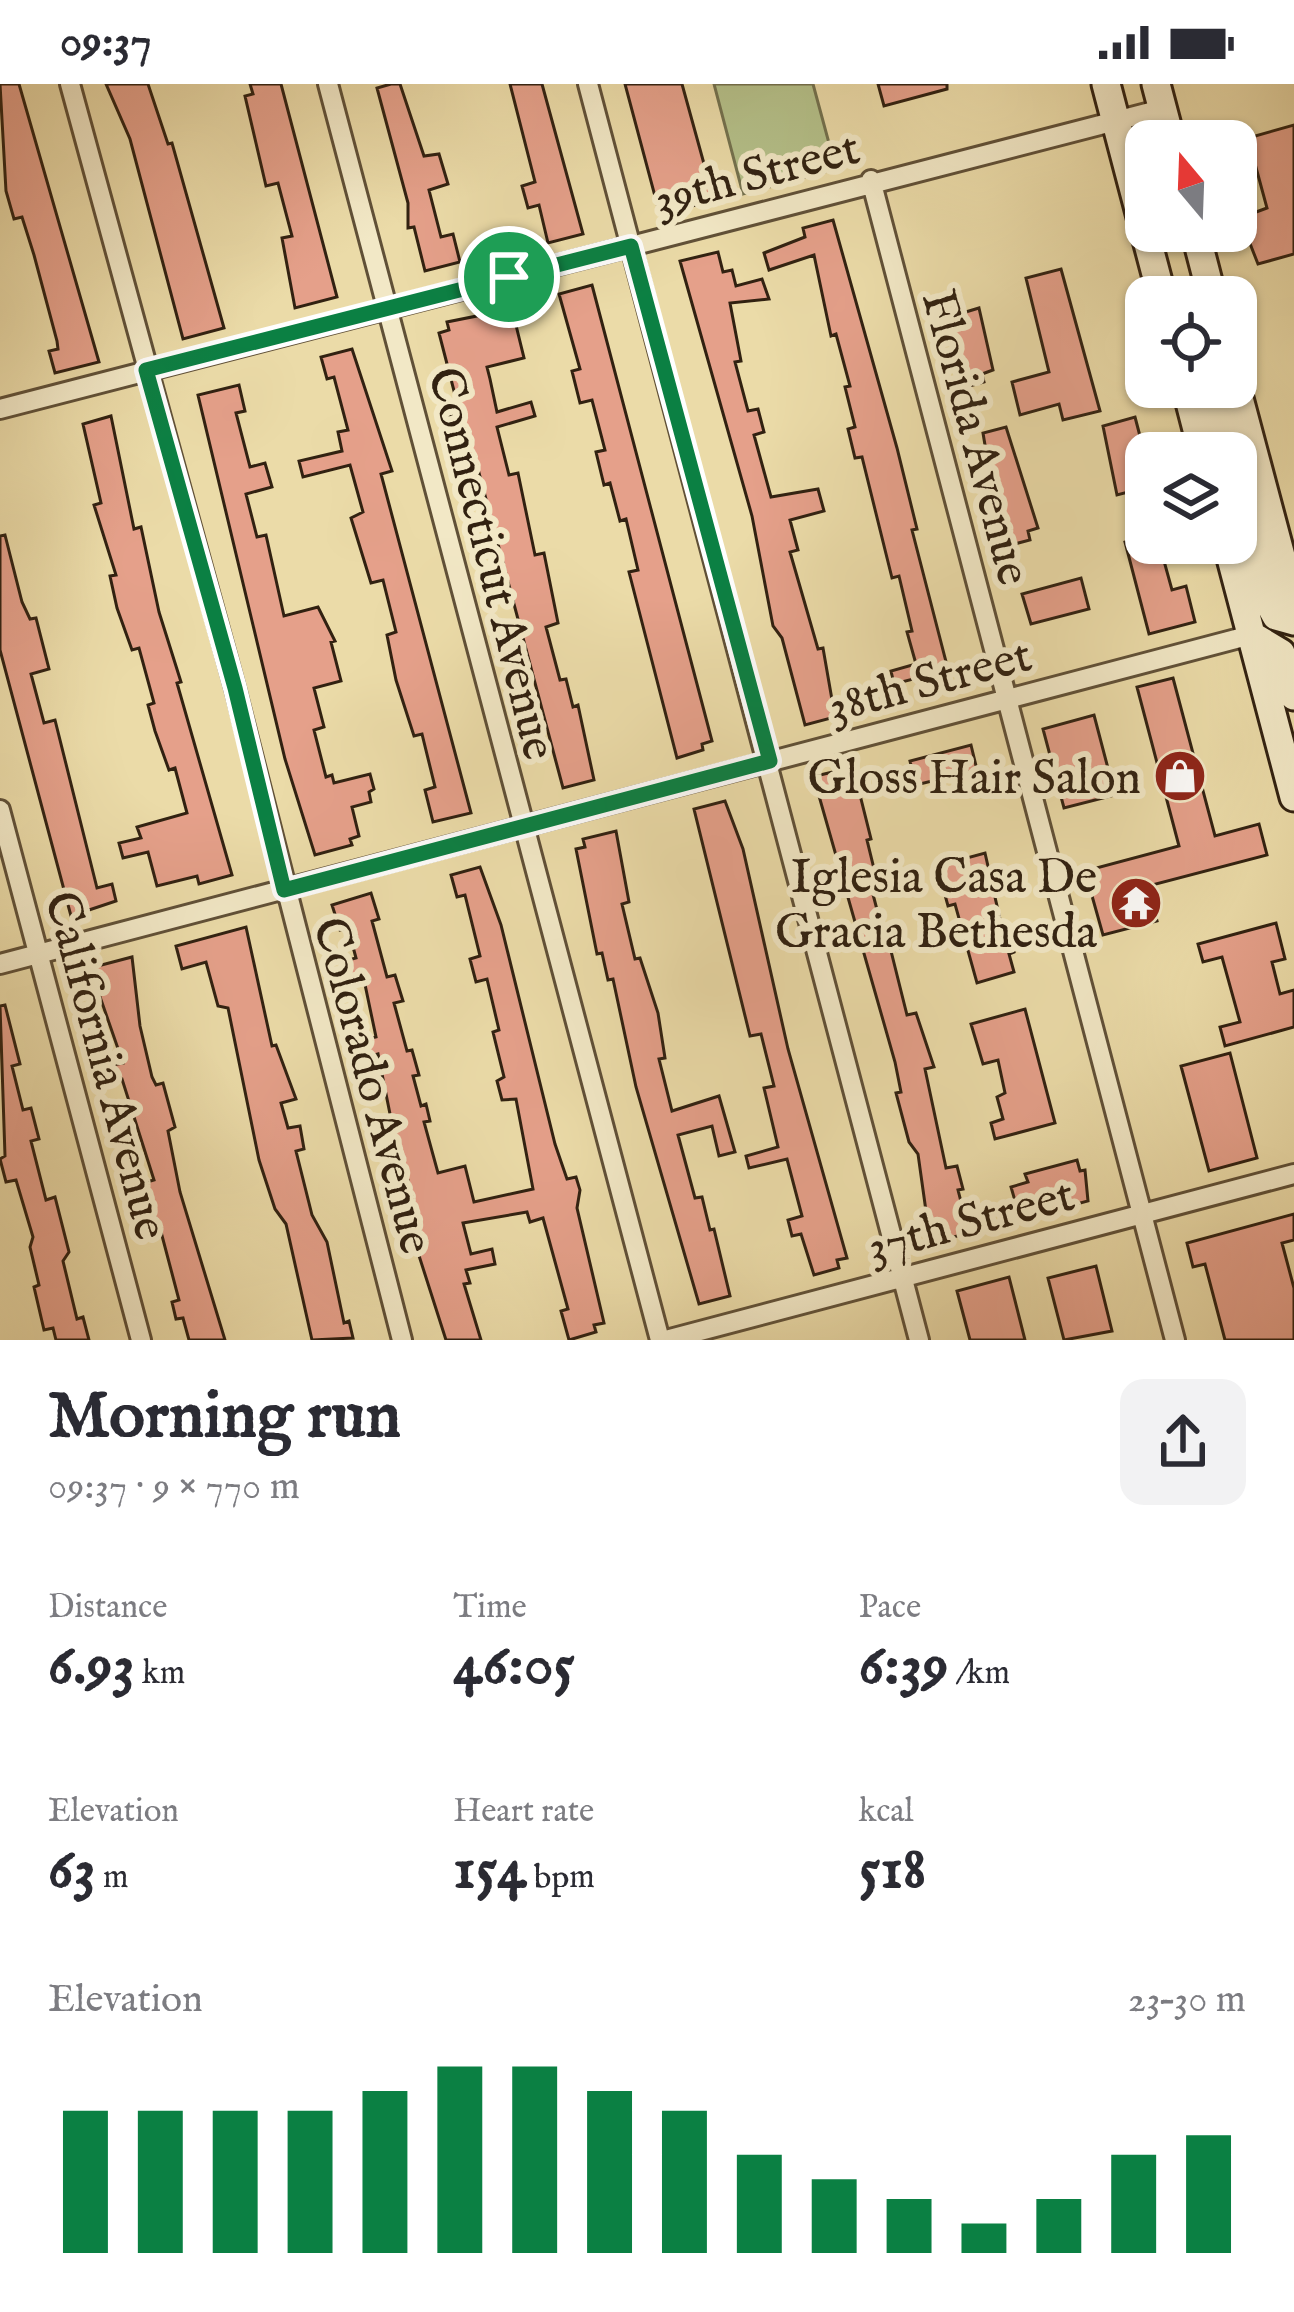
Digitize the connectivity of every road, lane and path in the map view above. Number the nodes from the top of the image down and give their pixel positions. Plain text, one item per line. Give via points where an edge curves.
1 (70, 84) edge
2 (328, 84) edge
3 (588, 84) edge
4 (1106, 84) edge
5 (1159, 96) edge
6 (1116, 121) junction
7 (871, 180) junction
8 (631, 246) junction
9 (1157, 276) edge
10 (388, 309) junction
11 (146, 370) junction
12 (1242, 408) edge
13 (0, 409) edge
14 (1257, 556) edge
15 (1232, 564) edge
16 (1294, 605) edge
17 (1294, 621) edge
18 (1251, 635) junction
19 (1294, 696) edge
20 (1006, 698) junction
21 (770, 761) junction
22 (1294, 796) edge
23 (0, 810) edge
24 (522, 828) junction
25 (284, 890) junction
26 (39, 954) junction
27 (0, 964) edge
28 (1294, 1174) edge
29 (1141, 1214) junction
30 (902, 1276) junction
31 (141, 1340) edge
32 (402, 1340) edge
33 (663, 1340) edge
34 (919, 1340) edge
35 (1175, 1340) edge

1 - 11 street, Colorado Avenue
2 - 10 street, Connecticut Avenue
3 - 8 street
4 - 6 main road
5 - 6 street, 39th Street
6 - 7 street, 39th Street
6 - 9 main road
7 - 8 street, 39th Street
7 - 20 street, Florida Avenue
8 - 10 street, 39th Street
8 - 21 street
10 - 11 street, 39th Street
10 - 24 street, Connecticut Avenue
11 - 13 street, 39th Street
11 - 25 street, Colorado Avenue
12 - 16 main road
14 - 17 main road via 1276,616
15 - 18 main road
18 - 19 main road via 1281,652
18 - 20 street, 38th Street
18 - 22 main road
20 - 21 street, 38th Street
20 - 29 street, Florida Avenue
21 - 24 street, 38th Street
21 - 30 street
23 - 26 street, California Avenue
24 - 25 street, 38th Street
24 - 33 street, Connecticut Avenue
25 - 26 street, 38th Street
25 - 32 street, Colorado Avenue
26 - 27 street, 38th Street
26 - 31 street, California Avenue
28 - 29 street, 37th Street
29 - 30 street, 37th Street
29 - 35 street, Florida Avenue
30 - 33 street, 37th Street
30 - 34 street

